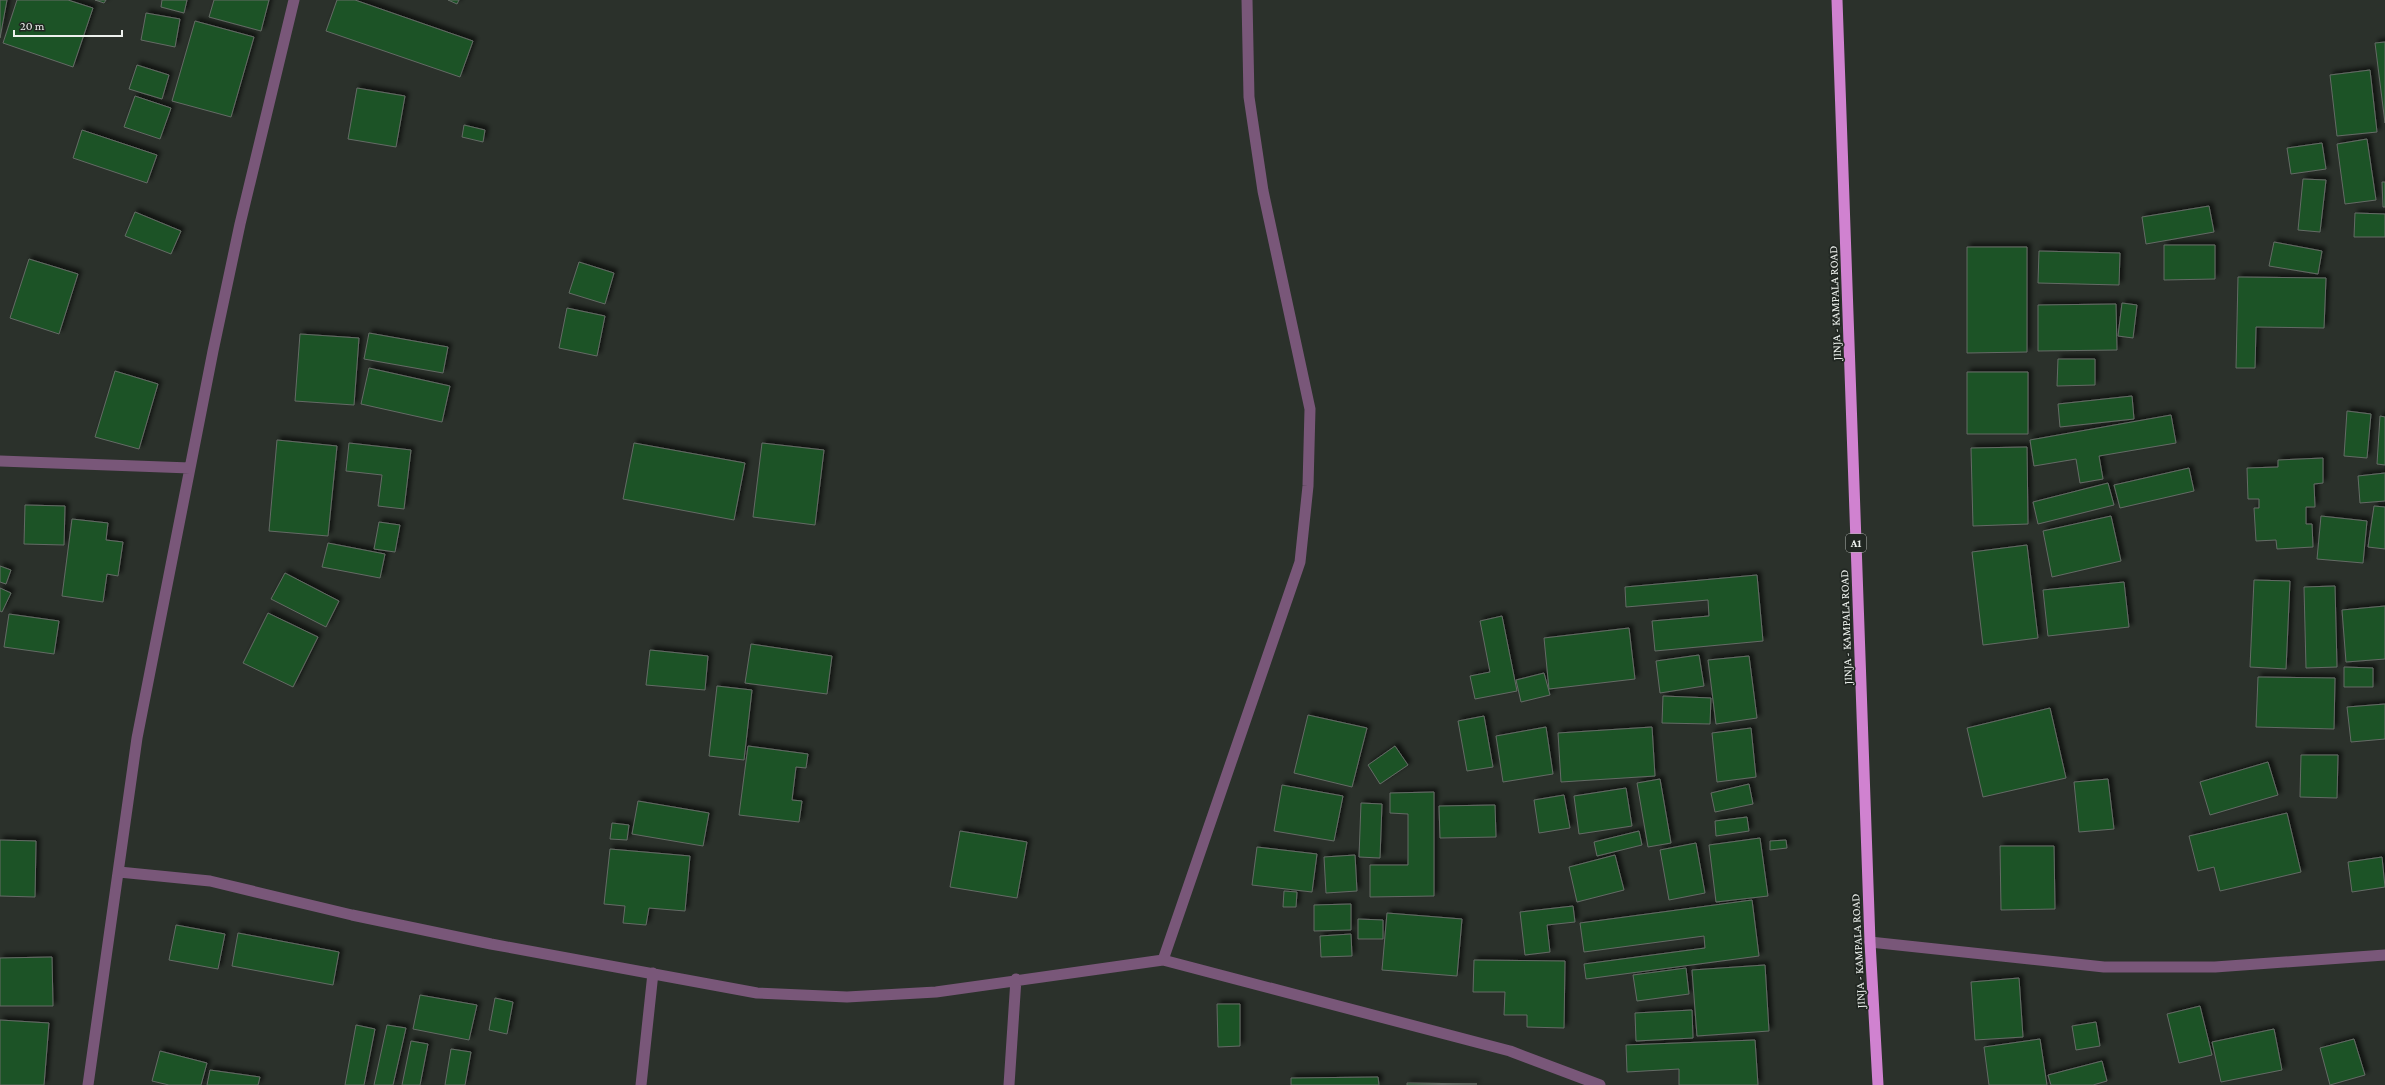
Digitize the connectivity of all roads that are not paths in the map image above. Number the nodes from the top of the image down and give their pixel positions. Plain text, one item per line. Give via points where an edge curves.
1 (294, 0) edge
2 (1247, 0) edge
3 (1837, 0) edge
4 (0, 461) edge
5 (190, 468) junction
6 (120, 872) junction
7 (1870, 942) junction
8 (2385, 955) edge
9 (1163, 960) junction
10 (653, 973) junction
11 (1016, 979) junction
12 (88, 1085) edge
13 (640, 1085) edge
14 (1009, 1085) edge
15 (1600, 1085) edge
16 (1878, 1085) edge

1 - 5 street via 240,224
2 - 9 street via 1250,97 1263,191 1310,409 1308,486 1300,562
3 - 7 highway, JINJA - KAMPALA ROAD / A1
4 - 5 street
5 - 6 street via 137,738
6 - 10 street via 210,881 352,915 491,944
6 - 12 street
7 - 8 street via 2104,967 2215,967
7 - 16 highway, JINJA - KAMPALA ROAD / A1
9 - 11 street
9 - 15 street via 1510,1051
10 - 11 street via 757,993 847,997 936,992
10 - 13 street
11 - 14 street

